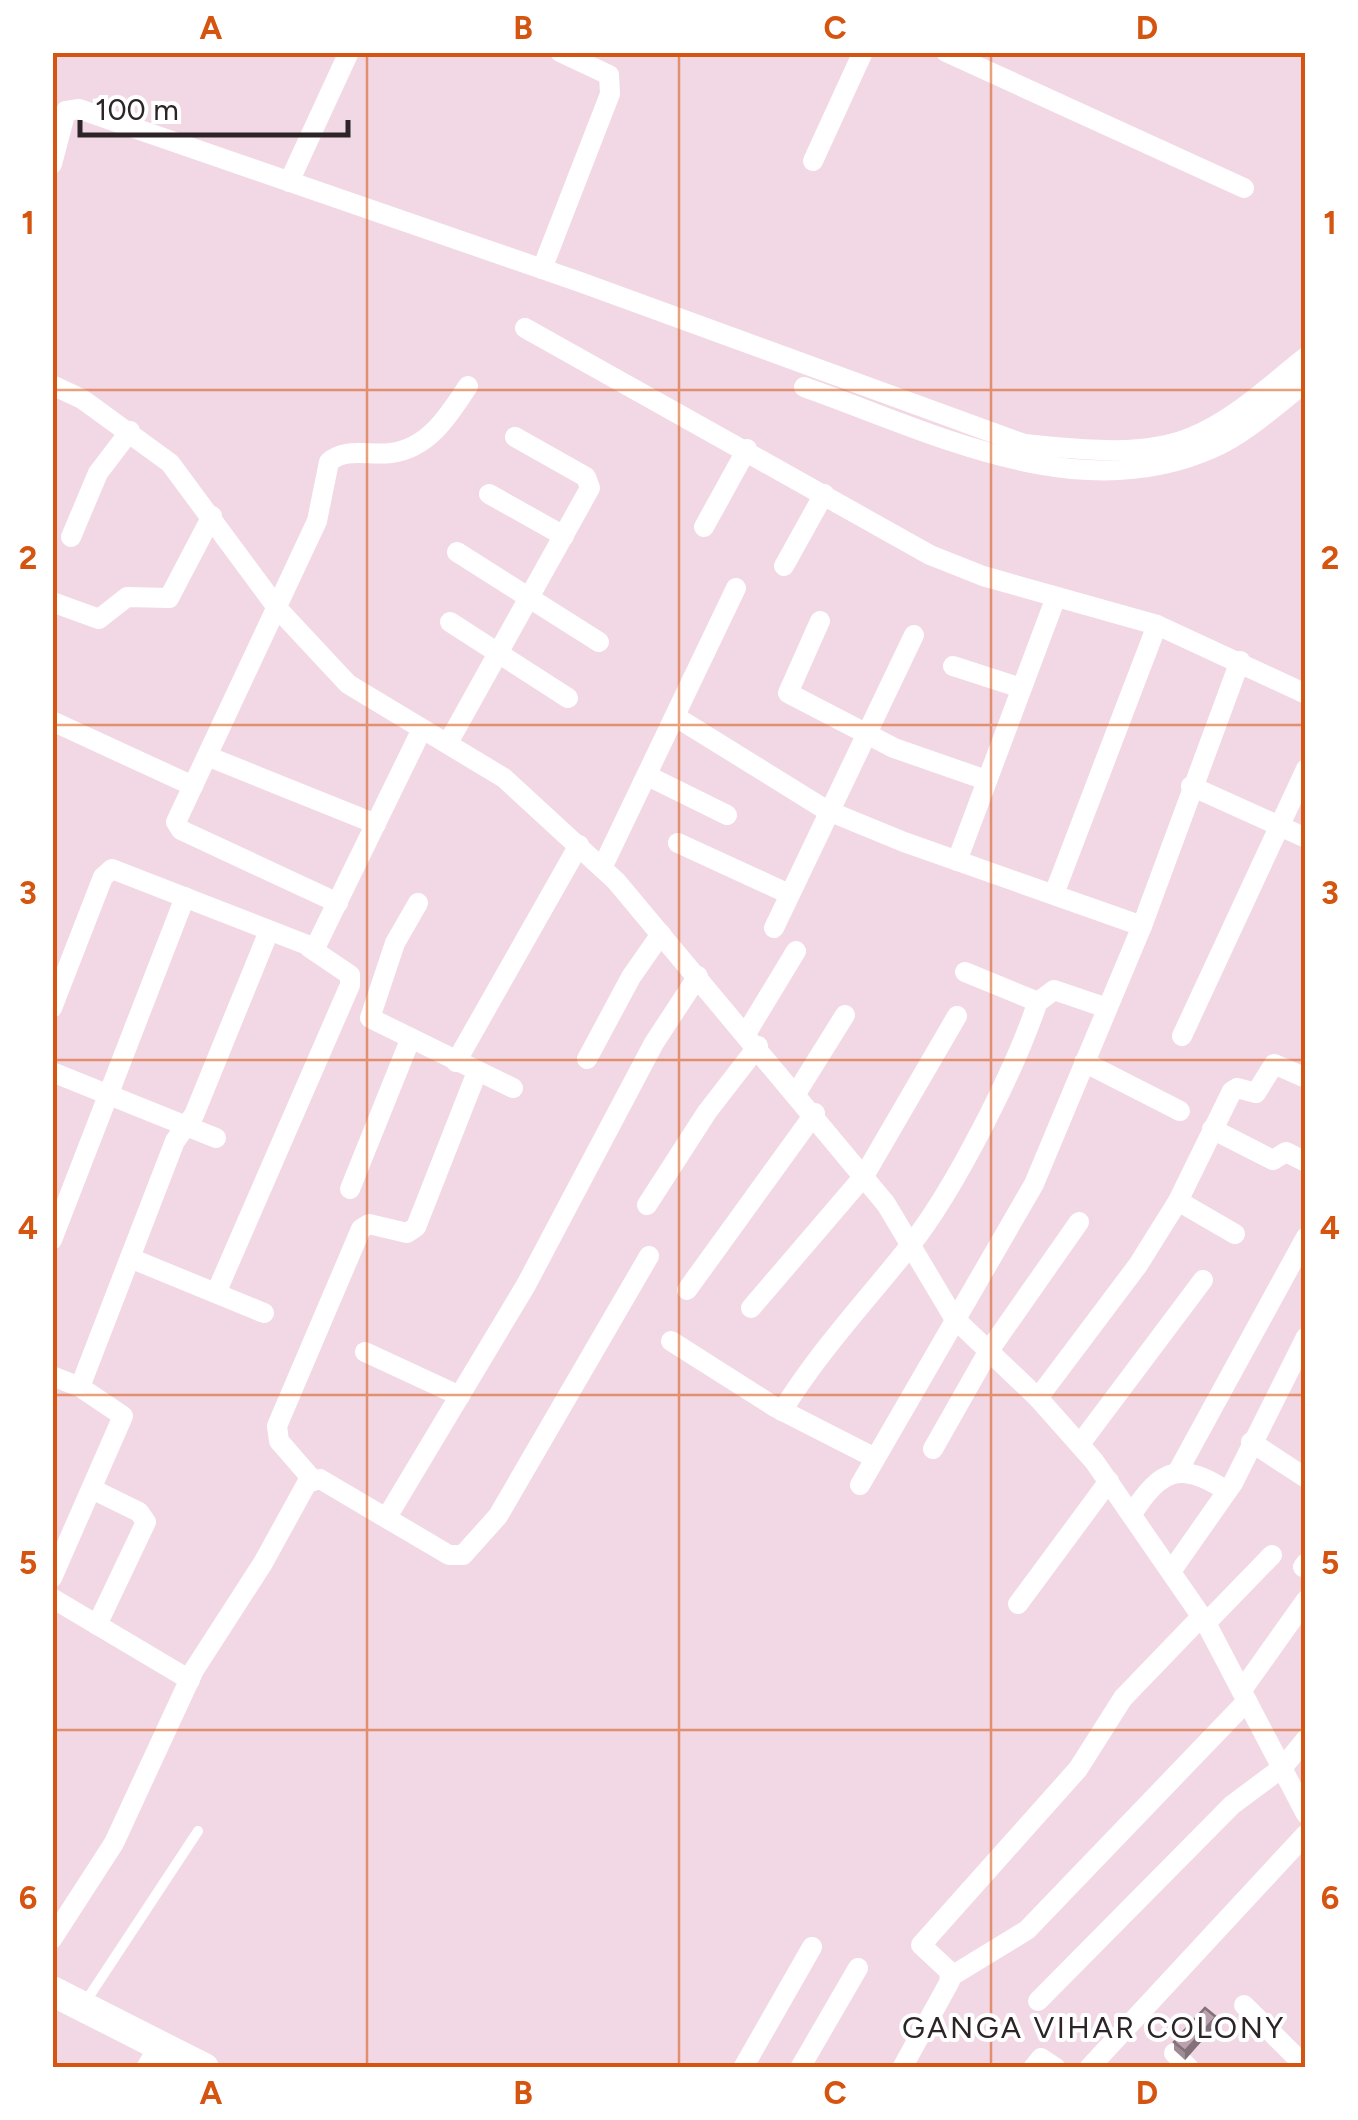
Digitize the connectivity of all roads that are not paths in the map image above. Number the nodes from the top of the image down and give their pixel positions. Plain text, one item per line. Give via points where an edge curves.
1 (350, 52) edge
2 (560, 52) edge
3 (862, 52) edge
4 (946, 52) edge
5 (59, 129) edge
6 (812, 160) dead end
7 (52, 164) edge
8 (288, 182) junction
9 (1244, 188) dead end
10 (542, 268) junction
11 (525, 328) dead end
12 (1306, 357) edge
13 (1306, 382) edge
14 (52, 385) edge
15 (468, 386) dead end
16 (804, 387) dead end
17 (130, 431) junction
18 (515, 438) dead end
19 (747, 449) junction
20 (488, 494) dead end
21 (824, 494) junction
22 (212, 516) junction
23 (704, 526) dead end
24 (564, 536) junction
25 (71, 537) dead end
26 (457, 552) dead end
27 (784, 566) dead end
28 (736, 588) dead end
29 (530, 594) junction
30 (1056, 596) junction
31 (52, 602) edge
32 (278, 609) junction
33 (820, 621) dead end
34 (450, 622) dead end
35 (1157, 625) junction
36 (914, 635) dead end
37 (599, 642) dead end
38 (499, 651) junction
39 (1240, 661) junction
40 (953, 666) dead end
41 (1021, 688) junction
42 (1306, 694) edge
43 (568, 698) dead end
44 (676, 717) junction
45 (52, 721) edge
46 (422, 728) junction
47 (865, 732) junction
48 (448, 743) junction
49 (207, 756) junction
50 (1306, 769) edge
51 (648, 776) junction
52 (986, 780) junction
53 (192, 786) junction
54 (1191, 786) junction
55 (826, 810) junction
56 (727, 815) dead end
57 (376, 824) junction
58 (1279, 825) junction
59 (1306, 838) edge
60 (678, 843) dead end
61 (578, 844) junction
62 (957, 861) junction
63 (602, 868) junction
64 (788, 894) junction
65 (1054, 894) junction
66 (186, 897) junction
67 (338, 903) junction
68 (418, 903) dead end
69 (1142, 926) junction
70 (774, 928) dead end
71 (269, 931) junction
72 (662, 934) junction
73 (310, 948) junction
74 (796, 951) dead end
75 (966, 972) dead end
76 (698, 976) junction
77 (1038, 1001) junction
78 (52, 1008) edge
79 (1107, 1008) junction
80 (845, 1016) dead end
81 (957, 1016) dead end
82 (1182, 1036) dead end
83 (753, 1039) junction
84 (410, 1040) junction
85 (586, 1059) dead end
86 (456, 1062) junction
87 (1084, 1062) junction
88 (52, 1072) edge
89 (477, 1072) junction
90 (1306, 1078) edge
91 (513, 1088) dead end
92 (797, 1092) junction
93 (109, 1094) junction
94 (1180, 1111) dead end
95 (814, 1113) junction
96 (185, 1126) junction
97 (1212, 1129) junction
98 (216, 1138) dead end
99 (1306, 1162) edge
100 (864, 1176) junction
101 (350, 1189) dead end
102 (1178, 1201) junction
103 (647, 1205) dead end
104 (1079, 1222) dead end
105 (1235, 1234) dead end
106 (1306, 1237) edge
107 (52, 1240) edge
108 (912, 1244) junction
109 (649, 1256) dead end
110 (130, 1258) junction
111 (1204, 1280) dead end
112 (687, 1290) dead end
113 (216, 1293) junction
114 (752, 1308) dead end
115 (264, 1313) dead end
116 (954, 1318) junction
117 (1306, 1337) edge
118 (671, 1340) dead end
119 (364, 1352) dead end
120 (988, 1352) junction
121 (52, 1376) edge
122 (80, 1388) junction
123 (460, 1396) junction
124 (1038, 1398) junction
125 (782, 1411) junction
126 (1251, 1442) junction
127 (1080, 1444) junction
128 (933, 1449) dead end
129 (875, 1458) junction
130 (1178, 1471) junction
131 (1306, 1478) edge
132 (312, 1479) junction
133 (1108, 1481) junction
134 (860, 1485) dead end
135 (92, 1490) junction
136 (1227, 1491) junction
137 (1132, 1514) junction
138 (387, 1517) junction
139 (1272, 1555) dead end
140 (1172, 1570) junction
141 (52, 1578) edge
142 (52, 1598) edge
143 (1306, 1600) edge
144 (1018, 1604) dead end
145 (1204, 1619) junction
146 (97, 1624) junction
147 (190, 1680) junction
148 (1244, 1696) junction
149 (1306, 1738) edge
150 (1283, 1767) junction
151 (1306, 1814) edge
152 (198, 1831) dead end
153 (1306, 1834) edge
154 (52, 1939) edge
155 (812, 1947) dead end
156 (858, 1968) dead end
157 (950, 1976) junction
158 (52, 1991) edge
159 (1038, 2001) dead end
160 (84, 2004) junction
161 (1244, 2005) dead end
162 (153, 2056) edge
163 (1306, 2067) edge
164 (204, 2068) edge
165 (743, 2068) edge
166 (800, 2068) edge
167 (902, 2068) edge
168 (1032, 2068) edge
169 (1056, 2068) edge
170 (1089, 2068) edge

1 - 8 street
2 - 10 street via 600,69 611,83
3 - 6 street
4 - 9 street
5 - 7 street
5 - 8 street via 68,108 78,108
8 - 10 street
10 - 12 street via 1024,444 1098,449 1189,438
11 - 19 street
13 - 16 street via 1217,447 1128,473 1032,464
14 - 17 street
15 - 32 street via 445,420 409,448 348,453 329,462 322,508
17 - 22 street via 170,463
17 - 25 street via 98,473
18 - 24 street via 590,481
19 - 21 street
19 - 23 street
20 - 24 street
21 - 27 street
21 - 30 street via 930,555
22 - 31 street via 169,598 127,597 99,618
22 - 32 street
24 - 29 street
26 - 29 street
28 - 44 street
29 - 37 street
29 - 38 street
30 - 35 street
30 - 41 street
32 - 46 street via 348,684
32 - 49 street
33 - 47 street via 788,693
34 - 38 street
35 - 39 street
35 - 65 street
36 - 47 street
38 - 43 street
38 - 48 street
39 - 42 street
39 - 54 street
40 - 41 street
41 - 52 street
44 - 51 street
44 - 55 street
45 - 53 street
46 - 48 street
46 - 57 street
47 - 52 street
47 - 55 street
48 - 61 street via 504,778
49 - 53 street
49 - 57 street
50 - 58 street
51 - 56 street
51 - 63 street
52 - 62 street
53 - 67 street via 177,828
54 - 58 street
54 - 69 street
55 - 62 street
55 - 64 street
57 - 67 street
58 - 59 street
58 - 82 street
60 - 64 street
61 - 63 street
61 - 86 street
62 - 65 street
63 - 72 street
64 - 70 street
65 - 69 street
66 - 71 street
66 - 78 street via 106,871
66 - 93 street
67 - 73 street via 318,945
68 - 84 street via 369,1014
69 - 79 street
71 - 73 street
71 - 96 street
72 - 76 street
72 - 85 street
73 - 113 street via 347,972 350,985
74 - 83 street
75 - 77 street
76 - 83 street
76 - 123 street via 654,1043
77 - 79 street via 1054,990
77 - 108 street via 987,1113
79 - 87 street
80 - 92 street
81 - 100 street
83 - 92 street
83 - 103 street
84 - 86 street
84 - 101 street
86 - 89 street
87 - 94 street
87 - 116 street via 1034,1184
88 - 93 street
89 - 91 street
89 - 132 street via 416,1227 407,1233 369,1224 361,1230 278,1426 280,1442
90 - 97 street via 1272,1064 1256,1094 1232,1091
92 - 95 street
93 - 96 street
93 - 107 street
95 - 100 street
95 - 112 street
96 - 98 street
96 - 110 street
97 - 99 street via 1273,1160 1286,1152
97 - 102 street
100 - 108 street
100 - 114 street
102 - 105 street
102 - 124 street
104 - 120 street
106 - 130 street
108 - 116 street
108 - 125 street
109 - 138 street via 561,1414 469,1550 449,1555
110 - 113 street
110 - 122 street
111 - 127 street
113 - 115 street
116 - 120 street
116 - 129 street
117 - 126 street
118 - 125 street
119 - 123 street
120 - 124 street
120 - 128 street
121 - 122 street
122 - 135 street via 123,1414
123 - 138 street
124 - 127 street
125 - 129 street
126 - 131 street
126 - 136 street
127 - 133 street
129 - 134 street
130 - 136 street
130 - 137 street via 1150,1487
132 - 138 street
132 - 147 street
133 - 137 street
133 - 144 street
135 - 141 street
135 - 146 street via 139,1512 146,1522
136 - 140 street
137 - 140 street
139 - 145 street
140 - 145 street
142 - 146 street
143 - 148 street
145 - 148 street
145 - 157 street via 1123,1698 1078,1769 921,1945
146 - 147 street
147 - 154 street via 114,1843
148 - 150 street
148 - 157 street via 1027,1930
149 - 150 street
150 - 151 street
150 - 159 street via 1232,1804
152 - 160 lane
153 - 170 street
155 - 165 street
156 - 166 street
157 - 167 street
158 - 160 street
160 - 162 street
161 - 163 street
162 - 164 street
168 - 169 street via 1041,2058

